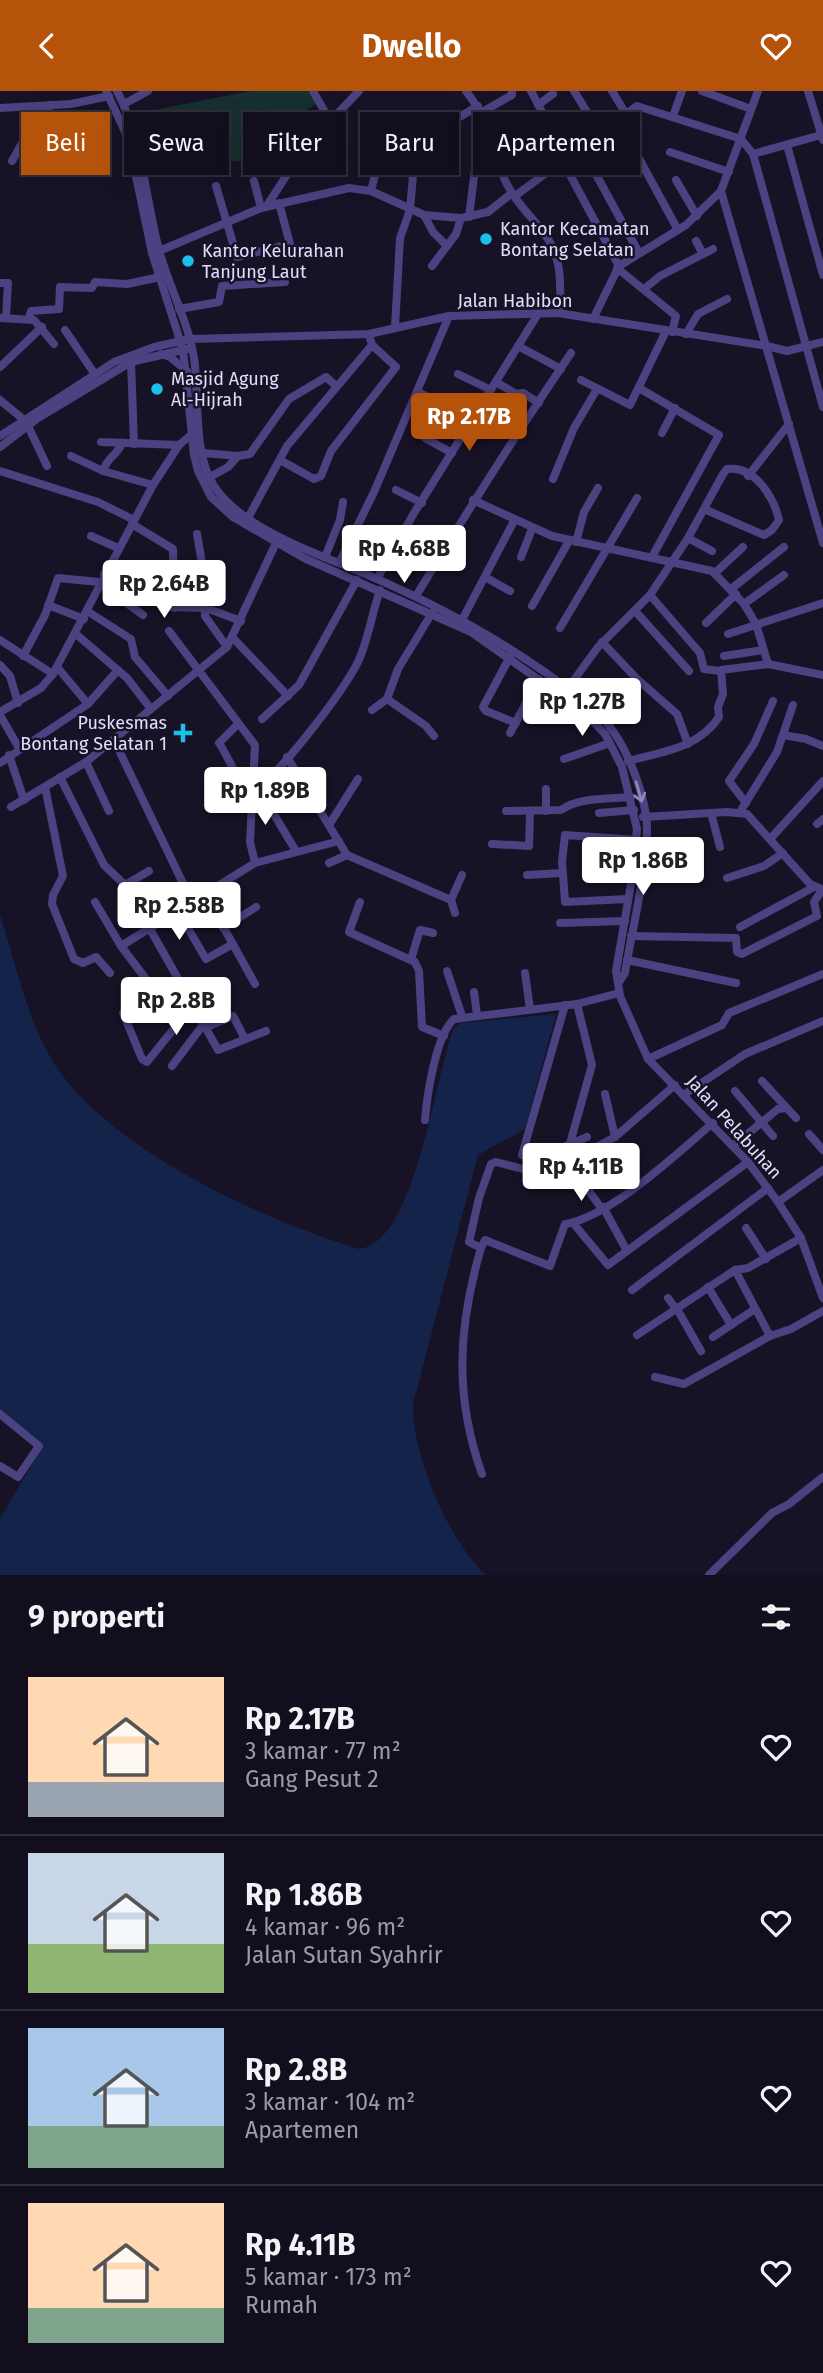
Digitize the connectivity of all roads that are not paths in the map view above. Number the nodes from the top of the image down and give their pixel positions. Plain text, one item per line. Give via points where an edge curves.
1 (148, 91) edge
2 (313, 91) edge
3 (359, 91) edge
4 (466, 91) edge
5 (513, 91) edge
6 (531, 91) edge
7 (574, 91) edge
8 (612, 91) edge
9 (682, 91) edge
10 (702, 91) edge
11 (758, 91) edge
12 (808, 91) edge
13 (111, 93) edge
14 (553, 94) dead end
15 (124, 104) junction
16 (538, 104) junction
17 (51, 105) junction
18 (0, 108) edge
19 (480, 109) junction
20 (751, 109) junction
21 (325, 112) edge
22 (339, 112) edge
23 (541, 112) edge
24 (587, 112) edge
25 (620, 112) edge
26 (631, 112) edge
27 (673, 116) junction
28 (459, 120) edge
29 (822, 137) edge
30 (741, 139) junction
31 (787, 145) junction
32 (670, 152) dead end
33 (640, 153) edge
34 (753, 154) junction
35 (12, 161) dead end
36 (729, 172) junction
37 (284, 175) edge
38 (375, 175) edge
39 (413, 175) edge
40 (474, 175) edge
41 (570, 175) edge
42 (596, 175) edge
43 (541, 176) edge
44 (676, 180) dead end
45 (254, 181) dead end
46 (216, 186) dead end
47 (371, 191) junction
48 (722, 191) junction
49 (513, 194) junction
50 (279, 203) junction
51 (263, 207) junction
52 (410, 211) junction
53 (424, 215) junction
54 (697, 216) junction
55 (465, 218) junction
56 (227, 223) junction
57 (678, 230) junction
58 (696, 241) dead end
59 (447, 246) junction
60 (713, 249) dead end
61 (159, 251) junction
62 (639, 253) junction
63 (703, 254) junction
64 (432, 267) dead end
65 (618, 267) junction
66 (823, 275) edge
67 (160, 277) junction
68 (285, 282) dead end
69 (0, 283) edge
70 (644, 289) junction
71 (727, 299) dead end
72 (179, 309) junction
73 (558, 313) junction
74 (538, 314) junction
75 (449, 316) junction
76 (3, 317) edge
77 (29, 318) junction
78 (593, 319) junction
79 (41, 327) junction
80 (395, 327) junction
81 (65, 330) dead end
82 (669, 331) junction
83 (369, 334) junction
84 (686, 334) junction
85 (823, 342) edge
86 (54, 344) dead end
87 (186, 344) junction
88 (372, 345) junction
89 (767, 346) junction
90 (518, 347) junction
91 (806, 347) junction
92 (571, 353) dead end
93 (160, 354) junction
94 (131, 362) junction
95 (0, 367) edge
96 (561, 369) junction
97 (187, 371) junction
98 (94, 373) junction
99 (458, 374) dead end
100 (581, 380) dead end
101 (336, 386) junction
102 (494, 386) junction
103 (639, 388) junction
104 (597, 389) junction
105 (417, 391) junction
106 (0, 400) edge
107 (540, 403) junction
108 (50, 406) junction
109 (823, 407) edge
110 (675, 408) junction
111 (472, 421) junction
112 (25, 423) junction
113 (789, 424) junction
114 (662, 433) dead end
115 (191, 435) junction
116 (493, 435) dead end
117 (0, 436) edge
118 (425, 438) dead end
119 (101, 442) dead end
120 (122, 443) junction
121 (134, 444) junction
122 (179, 445) junction
123 (0, 447) edge
124 (203, 453) junction
125 (452, 453) junction
126 (71, 456) dead end
127 (238, 456) junction
128 (280, 460) junction
129 (47, 466) dead end
130 (0, 471) edge
131 (103, 471) junction
132 (748, 476) junction
133 (210, 477) junction
134 (553, 479) dead end
135 (153, 485) junction
136 (598, 488) dead end
137 (396, 490) dead end
138 (637, 498) dead end
139 (473, 500) junction
140 (343, 502) dead end
141 (422, 503) junction
142 (704, 509) junction
143 (248, 517) junction
144 (514, 521) junction
145 (133, 522) junction
146 (532, 529) junction
147 (197, 534) dead end
148 (91, 536) dead end
149 (688, 538) junction
150 (277, 540) junction
151 (572, 541) junction
152 (823, 543) edge
153 (743, 547) dead end
154 (784, 547) dead end
155 (118, 548) junction
156 (608, 549) junction
157 (712, 551) dead end
158 (325, 557) junction
159 (521, 557) dead end
160 (652, 557) junction
161 (674, 561) junction
162 (339, 563) junction
163 (715, 573) junction
164 (785, 575) dead end
165 (485, 577) junction
166 (377, 579) junction
167 (101, 580) junction
168 (357, 580) junction
169 (380, 590) junction
170 (510, 591) dead end
171 (734, 591) junction
172 (650, 595) junction
173 (416, 596) junction
174 (823, 603) edge
175 (744, 604) junction
176 (48, 605) junction
177 (532, 606) dead end
178 (174, 608) junction
179 (206, 608) junction
180 (636, 612) junction
181 (432, 613) junction
182 (85, 615) junction
183 (143, 615) dead end
184 (463, 618) junction
185 (241, 621) junction
186 (706, 623) dead end
187 (756, 624) junction
188 (560, 628) dead end
189 (169, 631) dead end
190 (76, 634) junction
191 (727, 634) dead end
192 (233, 638) junction
193 (0, 640) edge
194 (603, 642) junction
195 (227, 647) junction
196 (764, 650) junction
197 (511, 653) junction
198 (23, 656) junction
199 (724, 656) dead end
200 (768, 664) junction
201 (0, 665) edge
202 (118, 670) junction
203 (200, 670) junction
204 (55, 671) junction
205 (689, 671) dead end
206 (720, 671) junction
207 (823, 675) edge
208 (540, 679) junction
209 (13, 683) junction
210 (568, 688) junction
211 (168, 696) junction
212 (288, 696) junction
213 (28, 697) junction
214 (387, 699) junction
215 (773, 701) dead end
216 (18, 703) junction
217 (88, 704) junction
218 (793, 705) dead end
219 (151, 709) junction
220 (372, 711) dead end
221 (0, 713) edge
222 (261, 719) dead end
223 (516, 723) junction
224 (238, 724) junction
225 (510, 733) dead end
226 (783, 735) junction
227 (434, 736) dead end
228 (114, 740) junction
229 (610, 743) junction
230 (688, 744) junction
231 (823, 746) edge
232 (19, 748) junction
233 (287, 757) junction
234 (3, 759) edge
235 (564, 759) dead end
236 (628, 761) junction
237 (86, 762) junction
238 (60, 777) junction
239 (358, 779) dead end
240 (241, 782) junction
241 (45, 786) junction
242 (821, 786) edge
243 (546, 789) dead end
244 (254, 793) junction
245 (631, 797) junction
246 (24, 800) junction
247 (746, 803) junction
248 (209, 804) dead end
249 (11, 807) dead end
250 (109, 811) dead end
251 (506, 811) dead end
252 (546, 811) junction
253 (530, 812) junction
254 (740, 812) junction
255 (711, 813) junction
256 (599, 814) dead end
257 (635, 814) junction
258 (646, 816) junction
259 (329, 825) junction
260 (771, 838) junction
261 (339, 841) junction
262 (641, 841) junction
263 (685, 841) dead end
264 (492, 844) dead end
265 (720, 847) dead end
266 (296, 851) junction
267 (783, 853) junction
268 (347, 855) junction
269 (255, 863) junction
270 (329, 863) dead end
271 (149, 871) dead end
272 (562, 873) junction
273 (462, 875) dead end
274 (527, 875) dead end
275 (727, 878) dead end
276 (125, 885) junction
277 (820, 889) edge
278 (205, 894) junction
279 (628, 899) junction
280 (451, 900) junction
281 (95, 902) dead end
282 (192, 902) junction
283 (360, 902) dead end
284 (257, 908) dead end
285 (178, 911) junction
286 (455, 913) dead end
287 (625, 921) junction
288 (560, 923) dead end
289 (740, 927) dead end
290 (223, 928) junction
291 (150, 929) junction
292 (433, 933) dead end
293 (631, 936) junction
294 (233, 944) junction
295 (121, 946) junction
296 (411, 959) junction
297 (627, 960) junction
298 (447, 971) dead end
299 (110, 973) dead end
300 (525, 973) dead end
301 (823, 974) edge
302 (619, 982) junction
303 (255, 983) dead end
304 (736, 983) dead end
305 (149, 985) junction
306 (474, 992) dead end
307 (619, 993) junction
308 (577, 1004) junction
309 (193, 1005) junction
310 (565, 1005) junction
311 (530, 1009) junction
312 (477, 1015) junction
313 (462, 1016) junction
314 (823, 1021) edge
315 (178, 1023) junction
316 (203, 1026) junction
317 (266, 1031) dead end
318 (444, 1036) junction
319 (245, 1039) junction
320 (649, 1059) junction
321 (172, 1066) dead end
322 (762, 1080) dead end
323 (676, 1085) junction
324 (735, 1091) dead end
325 (605, 1094) dead end
326 (685, 1094) junction
327 (782, 1108) junction
328 (796, 1118) dead end
329 (425, 1120) dead end
330 (763, 1122) junction
331 (713, 1123) junction
332 (809, 1134) dead end
333 (773, 1136) dead end
334 (587, 1137) dead end
335 (615, 1137) junction
336 (733, 1146) junction
337 (569, 1147) junction
338 (823, 1150) edge
339 (573, 1157) junction
340 (748, 1162) junction
341 (823, 1170) edge
342 (768, 1188) junction
343 (778, 1202) junction
344 (602, 1208) junction
345 (573, 1223) junction
346 (746, 1228) dead end
347 (801, 1238) junction
348 (481, 1248) junction
349 (626, 1251) junction
350 (766, 1259) junction
351 (735, 1270) junction
352 (708, 1287) junction
353 (632, 1290) dead end
354 (668, 1298) dead end
355 (823, 1298) edge
356 (676, 1309) junction
357 (755, 1309) junction
358 (823, 1311) edge
359 (731, 1325) junction
360 (637, 1335) dead end
361 (771, 1336) junction
362 (713, 1338) dead end
363 (701, 1351) dead end
364 (656, 1377) dead end
365 (0, 1413) edge
366 (0, 1465) edge
367 (482, 1474) dead end
368 (823, 1478) edge
369 (709, 1575) edge

1 - 15 street
2 - 21 street
3 - 22 street
4 - 19 street
5 - 19 street
6 - 16 street
7 - 24 street
8 - 25 street
9 - 27 street
10 - 20 street
11 - 20 street
12 - 29 street
13 - 15 street
13 - 17 street
13 - 67 street via 128,138
14 - 16 street
15 - 61 street via 136,137
16 - 23 street
17 - 18 street
17 - 35 street via 30,129
19 - 28 street
19 - 49 street
20 - 30 street
26 - 27 street via 641,106
27 - 30 street
29 - 31 street
30 - 34 street
30 - 36 street
31 - 34 street
31 - 66 street
32 - 36 street
33 - 57 street
34 - 91 street
36 - 48 street
37 - 51 street
38 - 47 street
39 - 52 street
40 - 55 street
41 - 65 street
42 - 62 street
43 - 49 street
44 - 54 street
45 - 51 street
46 - 56 street
47 - 50 street via 349,188
47 - 52 street
48 - 54 street
48 - 89 street
49 - 55 street via 494,209
49 - 73 street via 554,245 561,301
50 - 51 street
50 - 56 street via 290,244 237,257
51 - 56 street
52 - 53 street
52 - 80 street via 400,238
53 - 55 street
53 - 59 street
54 - 57 street
55 - 59 street
56 - 61 street
57 - 62 street
58 - 63 street
59 - 64 street
60 - 63 street
61 - 72 street
62 - 65 street
63 - 70 street
65 - 70 street
65 - 78 street
67 - 77 street via 127,284 95,282 92,288 60,287 59,309 31,311
67 - 87 street
68 - 72 street via 222,286 218,302
69 - 76 street via 8,283
70 - 82 street via 677,317
71 - 84 street via 698,314
72 - 87 street
73 - 74 street, Jalan Habibon
73 - 78 street, Jalan Habibon
74 - 75 street, Jalan Habibon
74 - 90 street
75 - 80 street, Jalan Habibon
75 - 105 street
76 - 77 street
77 - 79 street
78 - 82 street, Jalan Habibon
79 - 86 street
79 - 95 street
80 - 83 street, Jalan Habibon
81 - 98 street
82 - 84 street, Jalan Habibon
82 - 103 street
83 - 87 street, Jalan Habibon
83 - 88 street
84 - 89 street, Jalan Habibon
85 - 91 street, Jalan Habibon
87 - 93 street
87 - 97 street
87 - 98 street via 126,356
87 - 124 street
88 - 101 street
88 - 128 street via 396,367 331,451 321,476 314,479
89 - 91 street, Jalan Habibon via 779,351
89 - 113 street
90 - 96 street
90 - 102 street
91 - 109 street
92 - 96 street
93 - 94 street
93 - 97 street
94 - 108 street
94 - 121 street
96 - 107 street
97 - 115 street
98 - 108 street
99 - 102 street
100 - 104 street
101 - 127 street via 326,377 289,399 256,449
101 - 128 street
102 - 107 street
102 - 111 street
103 - 104 street via 628,405
103 - 110 street
104 - 134 street via 574,428
105 - 111 street
105 - 162 street
106 - 112 street
107 - 139 street
108 - 112 street
110 - 114 street
110 - 160 street via 718,436
111 - 116 street
111 - 125 street
112 - 117 street
112 - 123 street
112 - 129 street
113 - 132 street
113 - 152 street
115 - 122 street
115 - 150 street via 198,471 211,497
118 - 125 street
119 - 120 street
120 - 121 street
120 - 131 street
121 - 122 street
122 - 135 street
124 - 127 street
124 - 133 street
125 - 141 street
126 - 131 street
127 - 133 street
128 - 143 street
130 - 145 street via 98,502
131 - 135 street
132 - 142 street via 727,469
132 - 142 street via 767,489 778,516 770,533 751,531
133 - 143 street via 225,501
135 - 145 street
136 - 151 street
137 - 141 street
138 - 156 street
139 - 144 street
139 - 173 street
140 - 158 street
141 - 166 street
142 - 149 street
143 - 150 street
144 - 146 street
144 - 165 street
145 - 155 street
145 - 178 street via 173,549
146 - 151 street
146 - 159 street
147 - 179 street
148 - 155 street
149 - 157 street
149 - 161 street
150 - 158 street
150 - 168 street
150 - 185 street
151 - 156 street
151 - 177 street
153 - 163 street
154 - 171 street
155 - 167 street
156 - 160 street
156 - 188 street
158 - 162 street
160 - 161 street
161 - 163 street
161 - 172 street
162 - 166 street
163 - 171 street
164 - 175 street
165 - 170 street
165 - 184 street
166 - 173 street
167 - 176 street via 58,578
167 - 178 street
167 - 182 street
167 - 183 street
168 - 169 street
168 - 212 street via 299,685
169 - 181 street
169 - 233 street via 358,661
171 - 175 street
171 - 186 street
172 - 180 street
172 - 206 street via 701,653 703,668
173 - 184 street
174 - 187 street
175 - 187 street
176 - 182 street
176 - 198 street
178 - 179 street
179 - 185 street
179 - 195 street via 206,618
180 - 194 street
180 - 205 street
181 - 197 street
181 - 214 street via 398,669
182 - 190 street
182 - 211 street via 131,639 135,657
184 - 197 street
185 - 192 street
187 - 191 street
187 - 196 street
189 - 203 street
190 - 202 street
190 - 204 street
192 - 195 street
192 - 212 street
193 - 198 street
194 - 210 street
194 - 230 street via 677,714
195 - 203 street
196 - 199 street
196 - 200 street
197 - 208 street
197 - 210 street
197 - 223 street via 483,707
198 - 204 street
200 - 206 street
200 - 207 street
201 - 209 street
202 - 217 street
202 - 219 street
203 - 211 street
203 - 224 street
204 - 213 street
204 - 217 street
206 - 230 street via 719,717
208 - 223 street
208 - 229 street via 583,711
209 - 213 street
209 - 216 street
210 - 236 street via 606,722
211 - 219 street
212 - 222 street
213 - 216 street
214 - 220 street
214 - 227 street
215 - 247 street via 754,744 729,781
216 - 221 street
217 - 232 street
218 - 226 street
219 - 228 street
221 - 232 street
223 - 225 street
224 - 240 street via 219,742
224 - 244 street via 255,745
226 - 231 street
226 - 247 street
228 - 237 street
228 - 282 street
229 - 235 street
229 - 245 street
230 - 236 street
232 - 234 street
233 - 244 street
233 - 259 street
234 - 246 street
236 -> 258 street
237 - 238 street
237 - 250 street
238 - 241 street
238 - 276 street via 104,865
239 - 259 street
240 - 244 street via 245,794
240 - 248 street
241 - 246 street
241 - 299 street via 63,876 52,904 74,959 83,963 96,957
242 - 260 street
243 - 252 street
244 - 266 street
244 - 269 street via 250,842
245 - 252 street
245 - 257 street
246 - 249 street
247 - 254 street
251 - 253 street
252 - 253 street
253 - 264 street via 529,846
254 - 255 street
254 - 260 street
255 - 258 street
255 - 265 street
256 - 257 street
257 - 258 street
257 - 262 street
258 - 262 street
259 - 261 street
260 - 267 street
261 - 266 street
261 - 268 street
262 - 263 street
262 - 272 street via 567,833
262 - 279 street, Jalan Pelabuhan
262 - 293 street
266 - 269 street
267 - 275 street via 764,866
267 - 277 street
268 - 270 street
268 - 280 street
269 - 278 street
271 - 276 street
272 - 274 street
272 - 279 street via 566,902
273 - 280 street
276 - 291 street
277 - 289 street
277 - 293 street via 814,902 817,916 742,954 737,952 736,938
278 - 282 street
278 - 290 street
279 - 287 street, Jalan Pelabuhan
280 - 286 street
281 - 295 street
282 - 285 street
283 - 296 street via 351,935
284 - 290 street
285 - 291 street
285 - 294 street via 206,959
287 - 288 street
287 - 302 street, Jalan Pelabuhan via 616,971
290 - 294 street
291 - 295 street
291 - 309 street
292 - 296 street via 421,930
293 - 297 street
294 - 303 street
295 - 305 street
296 - 318 street via 419,971 422,1027
297 - 302 street
297 - 304 street
298 - 313 street
300 - 311 street
301 - 320 street via 729,1013 722,1025
302 - 307 street, Jalan Pelabuhan
305 - 315 street
305 - 315 street via 123,1013 143,1061 149,1062
306 - 312 street
307 - 308 street
307 - 320 street, Jalan Pelabuhan
308 - 310 street
308 - 337 street via 592,1065
309 - 315 street
309 - 316 street
310 - 311 street
310 - 337 street via 522,1151 530,1161
311 - 312 street
312 - 313 street
313 - 318 street via 451,1021
314 - 326 street via 745,1054
316 - 319 street via 218,1050
316 - 319 street via 233,1016
316 - 321 street
317 - 319 street
318 - 329 street
320 - 323 street, Jalan Pelabuhan
322 - 327 street
323 - 326 street, Jalan Pelabuhan
323 - 335 street
324 - 330 street
325 - 335 street
326 - 331 street, Jalan Pelabuhan
327 - 328 street
327 - 330 street
330 - 333 street
330 - 336 street
331 - 336 street, Jalan Pelabuhan
331 - 344 street via 652,1175
332 - 338 street
334 - 337 street
335 - 339 street
336 - 340 street, Jalan Pelabuhan
339 - 344 street via 577,1174
339 - 348 street via 531,1171 492,1163 469,1242
340 - 342 street, Jalan Pelabuhan
340 - 349 street
341 - 343 street
342 - 343 street, Jalan Pelabuhan
342 - 353 street
343 - 347 street, Jalan Pelabuhan
344 - 345 street
344 - 349 street
345 - 348 street via 564,1225 550,1266 485,1240
345 - 349 street via 607,1265
346 - 350 street
347 - 350 street
347 - 355 street, Jalan Pelabuhan
348 - 367 street via 468,1300 462,1387 468,1435
350 - 351 street
351 - 352 street
351 - 357 street
352 - 356 street
352 - 359 street
354 - 356 street
356 - 360 street
356 - 363 street
357 - 359 street
357 - 361 street
358 - 361 street
359 - 362 street
361 - 364 street via 684,1384
365 - 366 street via 40,1446 19,1476
368 - 369 street via 772,1513

